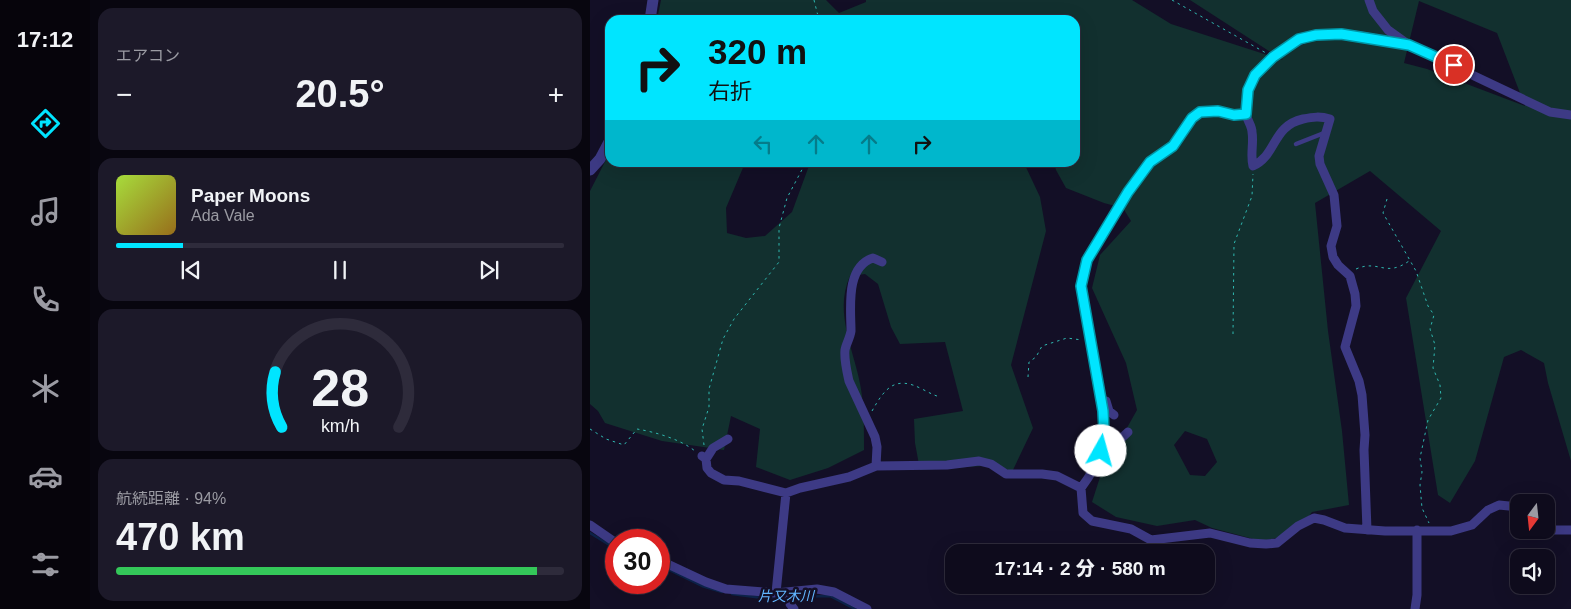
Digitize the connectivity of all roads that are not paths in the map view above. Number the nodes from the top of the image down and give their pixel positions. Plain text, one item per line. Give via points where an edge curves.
1 (654, 0) edge
2 (1369, 0) edge
3 (651, 15) edge
4 (1409, 45) junction
5 (1246, 114) junction
6 (1571, 115) edge
7 (1326, 132) junction
8 (1296, 144) dead end
9 (605, 150) edge
10 (590, 170) edge
11 (882, 262) dead end
12 (1099, 390) junction
13 (1114, 416) dead end
14 (1128, 432) dead end
15 (728, 439) dead end
16 (1099, 456) junction
17 (876, 466) junction
18 (1081, 488) junction
19 (786, 493) junction
20 (1510, 506) edge
21 (590, 525) edge
22 (1367, 530) junction
23 (1417, 530) junction
24 (1555, 530) edge
25 (1571, 530) edge
26 (605, 535) edge
27 (670, 565) edge
28 (776, 593) junction
29 (788, 595) junction
30 (794, 609) edge
31 (867, 609) edge
32 (1415, 609) edge

1 - 3 street
2 - 4 street via 1373,11 1388,30
4 - 5 street via 1341,34 1299,39 1273,57 1255,75 1248,90
4 - 6 street via 1550,112
5 - 7 street via 1252,132 1253,166 1262,162 1282,129 1290,123 1318,116 1330,119
5 - 12 street via 1200,112 1192,118 1173,146 1150,162 1118,206 1087,260 1081,286
7 - 8 lane
7 - 22 street via 1319,156 1334,195 1337,226 1331,246 1338,265 1349,276 1355,294 1356,306 1345,347 1362,395
9 - 10 street
11 - 17 street via 873,258 860,265 855,275 850,337 845,350 846,372 877,447
12 - 13 street
12 - 16 street via 1104,432
14 - 16 street
15 - 19 street via 704,458 711,473 724,480
16 - 18 street via 1095,469
17 - 18 street via 986,462 1006,474 1057,476
17 - 19 street via 849,477
18 - 22 street via 1086,517 1131,529 1150,540 1210,533 1250,543 1277,544 1298,526 1314,518 1345,528
19 - 28 street
20 - 23 street via 1499,505 1488,510 1464,528
21 - 26 street
22 - 23 street
23 - 32 street
24 - 25 street
27 - 28 street via 726,589
28 - 29 street
29 - 30 street
29 - 31 street via 817,589 834,592

